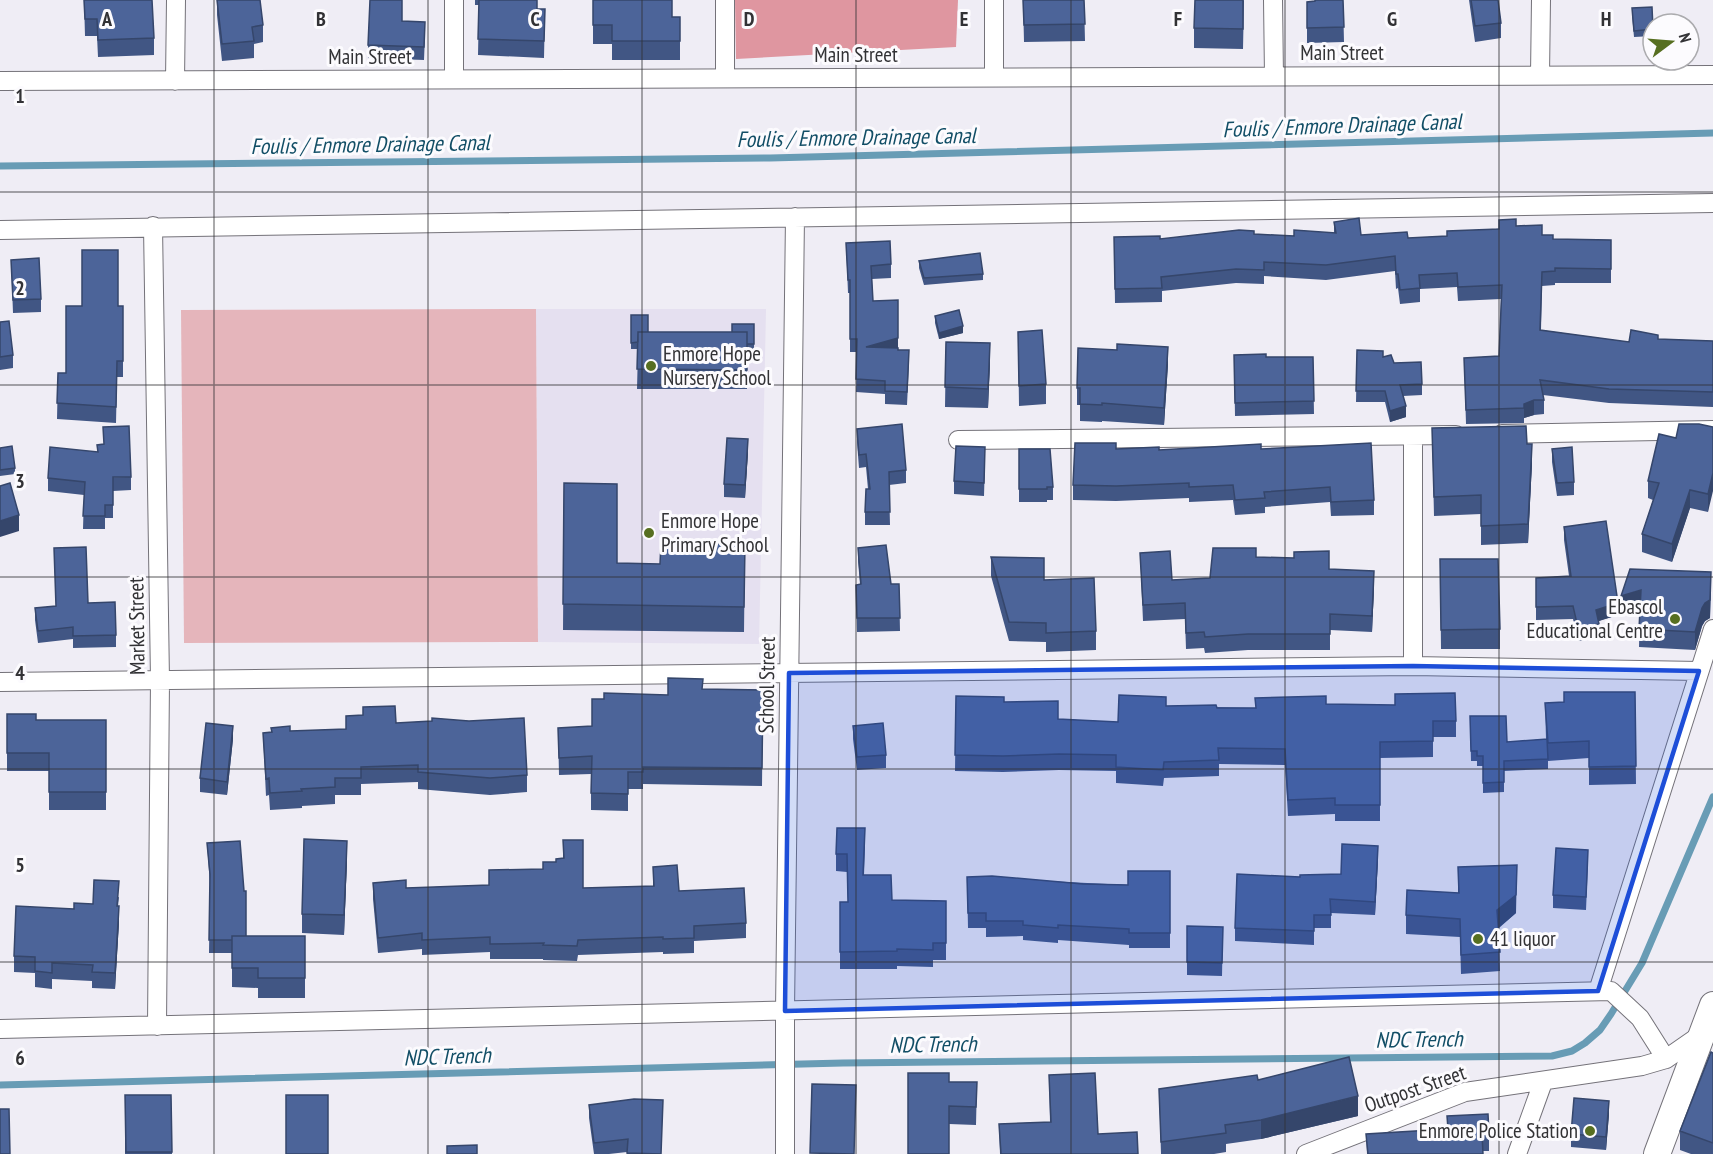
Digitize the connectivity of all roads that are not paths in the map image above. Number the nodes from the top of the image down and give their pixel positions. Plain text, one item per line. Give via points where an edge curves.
1 (176, 0) edge
2 (454, 0) edge
3 (725, 0) edge
4 (994, 0) edge
5 (1273, 0) edge
6 (1541, 0) edge
7 (1540, 75) junction
8 (1713, 75) edge
9 (1274, 76) junction
10 (994, 77) junction
11 (725, 78) junction
12 (454, 79) junction
13 (0, 81) edge
14 (175, 81) junction
15 (1713, 203) edge
16 (795, 217) junction
17 (153, 226) junction
18 (0, 230) edge
19 (1713, 430) edge
20 (1413, 436) junction
21 (958, 440) dead end
22 (1713, 629) edge
23 (1413, 666) junction
24 (1699, 671) junction
25 (789, 674) junction
26 (160, 680) junction
27 (0, 682) edge
28 (1604, 991) junction
29 (1713, 1005) edge
30 (785, 1011) junction
31 (157, 1026) junction
32 (0, 1029) edge
33 (1708, 1033) edge
34 (1666, 1059) junction
35 (1543, 1082) junction
36 (785, 1154) edge
37 (1306, 1154) edge
38 (1517, 1154) edge
39 (1658, 1154) edge

1 - 14 street
2 - 12 street
3 - 11 street
4 - 10 street
5 - 9 street
6 - 7 street
7 - 8 street, Main Street
7 - 9 street, Main Street
9 - 10 street, Main Street
10 - 11 street, Main Street
11 - 12 street, Main Street
12 - 14 street, Main Street
13 - 14 street, Main Street
15 - 16 street
16 - 17 street
16 - 25 street, School Street
17 - 18 street
17 - 26 street, Market Street
19 - 20 street
20 - 21 street
20 - 23 street
22 - 24 street
23 - 24 street
23 - 25 street
24 - 28 street
25 - 26 street
25 - 30 street, School Street
26 - 27 street
26 - 31 street, Market Street
28 - 30 street
28 - 34 street via 1640,1018
29 - 33 main road
30 - 31 street
30 - 36 street, School Street
31 - 32 street
33 - 34 street, Outpost Street
33 - 39 main road
34 - 35 street, Outpost Street
35 - 37 street, Outpost Street via 1464,1092
35 - 38 street

